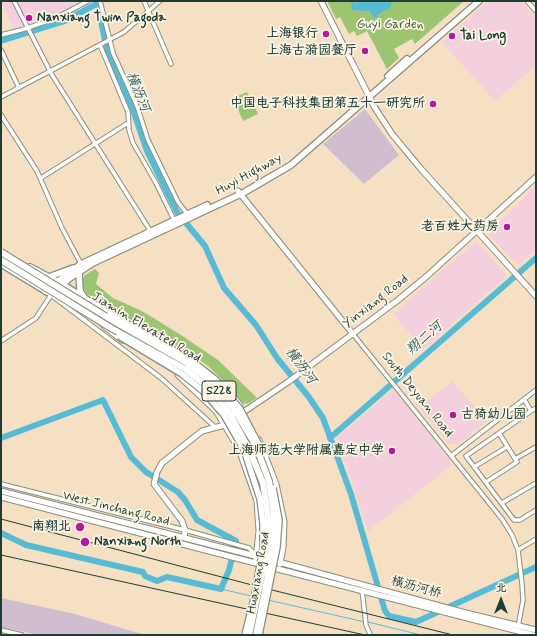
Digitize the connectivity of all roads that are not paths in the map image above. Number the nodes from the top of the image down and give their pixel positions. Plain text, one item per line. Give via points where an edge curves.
1 (14, 1) edge
2 (88, 1) edge
3 (144, 1) edge
4 (160, 1) edge
5 (321, 1) edge
6 (474, 1) edge
7 (479, 1) edge
8 (527, 1) edge
9 (101, 2) edge
10 (536, 11) edge
11 (148, 12) junction
12 (29, 31) junction
13 (1, 35) edge
14 (109, 40) junction
15 (100, 45) junction
16 (1, 50) edge
17 (171, 64) dead end
18 (50, 71) junction
19 (19, 88) junction
20 (369, 95) junction
21 (1, 97) edge
22 (1, 115) edge
23 (128, 123) junction
24 (96, 143) junction
25 (536, 177) edge
26 (41, 178) junction
27 (239, 192) junction
28 (187, 216) junction
29 (177, 221) junction
30 (478, 231) junction
31 (152, 233) junction
32 (1, 249) edge
33 (1, 252) edge
34 (1, 260) edge
35 (1, 264) edge
36 (79, 267) junction
37 (49, 277) junction
38 (60, 283) junction
39 (45, 291) junction
40 (51, 295) junction
41 (536, 296) edge
42 (84, 298) junction
43 (110, 314) junction
44 (104, 326) junction
45 (353, 334) junction
46 (1, 341) edge
47 (536, 390) edge
48 (524, 400) junction
49 (536, 408) edge
50 (244, 411) junction
51 (531, 411) junction
52 (225, 425) junction
53 (215, 427) junction
54 (500, 433) junction
55 (507, 446) junction
56 (536, 447) edge
57 (451, 456) junction
58 (515, 459) junction
59 (474, 467) junction
60 (486, 482) junction
61 (536, 483) edge
62 (1, 484) edge
63 (1, 491) edge
64 (1, 496) edge
65 (502, 503) junction
66 (536, 510) edge
67 (185, 530) junction
68 (184, 538) junction
69 (536, 539) edge
70 (240, 549) junction
71 (518, 550) junction
72 (256, 556) junction
73 (256, 563) junction
74 (280, 563) junction
75 (278, 569) junction
76 (364, 589) junction
77 (518, 629) junction
78 (1, 630) edge
79 (536, 630) edge
80 (370, 634) dead end
81 (22, 635) edge
82 (244, 635) edge
83 (249, 635) edge
84 (256, 635) edge
85 (259, 635) edge
86 (533, 635) edge

1 - 12 street
2 - 12 street
3 - 11 street
4 - 11 street
5 - 20 main road
6 - 20 main road, Huyi Highway
7 - 20 main road, Huyi Highway
8 - 10 street
9 - 14 street
11 - 14 street via 132,27
11 - 17 street
12 - 13 street
12 - 18 street
14 - 15 street
14 - 28 street via 137,106 148,140
15 - 18 street
15 - 23 street via 128,112
16 - 19 street
18 - 19 street
18 - 24 street
19 - 21 street
20 - 27 main road, Huyi Highway via 291,165
20 - 30 main road via 398,142
22 - 26 street
23 - 24 street
23 - 29 street via 135,148
24 - 26 street
24 - 31 street
25 - 30 main road, Yinxiang Road
26 - 36 street
27 - 28 main road, Huyi Highway
27 - 45 main road, South Deyuan Road
28 - 29 main road, Huyi Highway
29 - 31 main road, Huyi Highway
30 - 41 main road
30 - 45 main road, Yinxiang Road via 398,300
31 - 36 main road, Huyi Highway
32 - 37 main road
33 - 84 highway, Jiamin Elevated Road / S228, bridge via 187,363 213,383 234,410 256,446 269,481 274,514 274,546
34 - 83 highway, Jiamin Elevated Road / S228, bridge via 111,328 185,369 209,388 230,414 250,449 263,483 268,516 268,546
35 - 39 main road
36 - 37 main road
36 - 38 main road, Huyi Highway
36 - 42 main road via 80,291
37 - 38 main road
38 - 39 main road
38 - 40 main road, Huyi Highway
38 - 42 main road, Huaxiang Road
39 - 40 main road
40 - 44 main road, Huaxiang Road
40 - 46 street via 36,318
40 - 53 street via 161,378
42 - 43 main road, Huaxiang Road
43 - 50 main road via 117,315 191,357 217,378
43 - 85 main road, Huaxiang Road, bridge via 189,359 216,380 240,409 259,446 272,482 279,520 277,547
44 - 52 main road via 111,333 180,376 216,410
44 - 82 main road, Huaxiang Road, bridge via 182,374 203,391 224,415 244,450 260,499 263,523 263,548 254,599
45 - 50 main road, Yinxiang Road
45 - 57 street, South Deyuan Road
47 - 48 street
48 - 51 street
48 - 57 street
49 - 51 street
50 - 52 main road, Yinxiang Road
50 - 74 main road via 265,452 276,484 284,522
51 - 54 street
52 - 53 main road, Yinxiang Road
52 - 72 main road via 239,449 257,501 259,531
53 - 67 main road, Yinxiang Road via 202,431 173,453 162,463 154,480
54 - 55 street
54 - 59 street via 466,456
55 - 58 street
55 - 59 street
56 - 58 street
57 - 71 street, South Deyuan Road via 507,526
58 - 60 street via 517,462
59 - 60 street
60 - 65 street
61 - 65 street
62 - 67 street
63 - 68 main road, West Jinchang Road
64 - 73 main road, West Jinchang Road
65 - 66 street via 517,521
67 - 68 main road
67 - 70 street via 228,542
68 - 70 main road, West Jinchang Road
69 - 71 street
70 - 72 main road
71 - 77 street, South Deyuan Road via 522,584
72 - 73 main road
72 - 74 main road
73 - 75 main road
74 - 75 main road
74 - 76 main road
75 - 76 main road
76 - 77 main road, 横沥河桥 via 462,612
76 - 77 main road, 横沥河桥 via 455,616
76 - 80 street via 366,625
77 - 79 main road
77 - 86 main road
78 - 81 street

